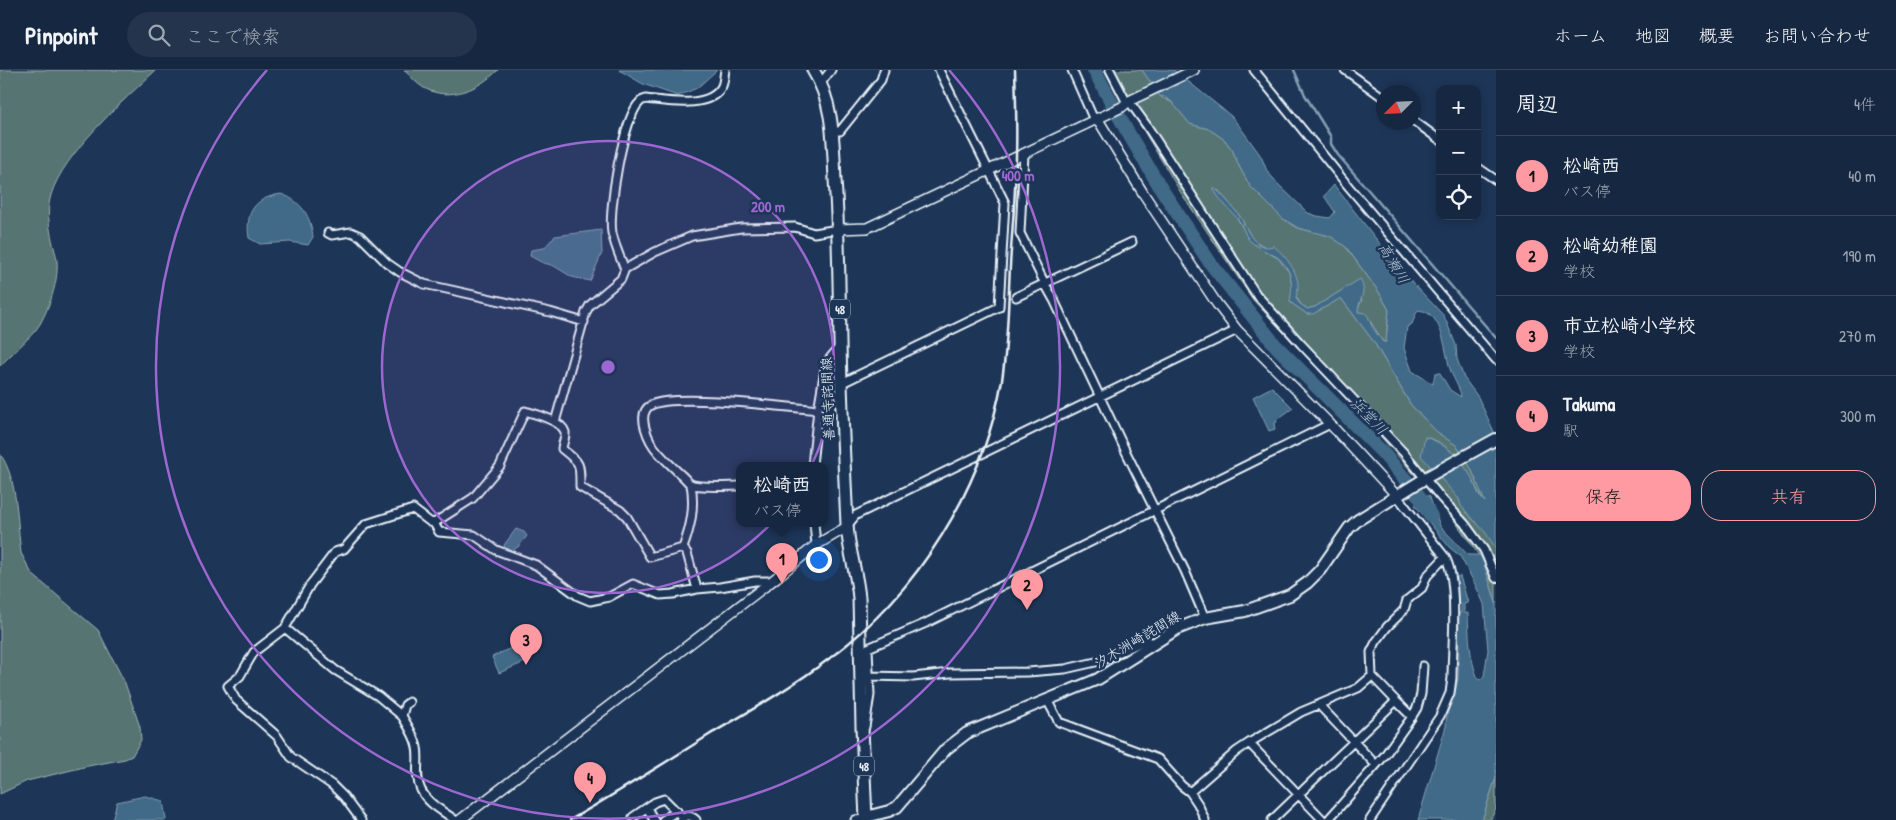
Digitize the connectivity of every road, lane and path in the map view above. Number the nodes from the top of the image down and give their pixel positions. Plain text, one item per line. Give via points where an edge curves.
1 (725, 70) edge
2 (813, 70) edge
3 (831, 70) edge
4 (884, 70) edge
5 (939, 70) edge
6 (1072, 70) edge
7 (1110, 70) edge
8 (1194, 70) edge
9 (1254, 70) edge
10 (1345, 70) edge
11 (821, 83) junction
12 (1376, 92) edge
13 (1128, 102) junction
14 (1096, 119) junction
15 (1421, 126) edge
16 (832, 131) junction
17 (1436, 137) edge
18 (1024, 154) junction
19 (988, 170) junction
20 (1481, 170) edge
21 (1496, 180) edge
22 (838, 229) junction
23 (328, 233) dead end
24 (1132, 242) dead end
25 (625, 269) junction
26 (1045, 284) junction
27 (1016, 297) dead end
28 (584, 322) junction
29 (1237, 330) junction
30 (840, 346) junction
31 (1496, 360) edge
32 (842, 383) junction
33 (1101, 397) junction
34 (818, 410) junction
35 (555, 422) junction
36 (1330, 424) junction
37 (1496, 439) edge
38 (812, 462) edge
39 (1425, 479) junction
40 (691, 484) junction
41 (736, 486) edge
42 (1397, 496) junction
43 (1154, 511) junction
44 (434, 523) junction
45 (814, 527) edge
46 (847, 527) junction
47 (816, 545) junction
48 (683, 548) junction
49 (1445, 557) junction
50 (1496, 578) edge
51 (772, 581) junction
52 (697, 588) junction
53 (1205, 618) junction
54 (285, 628) junction
55 (1154, 643) junction
56 (1423, 666) dead end
57 (869, 676) junction
58 (1372, 676) junction
59 (1047, 700) junction
60 (1396, 701) junction
61 (409, 702) dead end
62 (1319, 705) junction
63 (402, 716) junction
64 (1412, 716) junction
65 (862, 740) junction
66 (1354, 742) junction
67 (1249, 743) junction
68 (1376, 765) junction
69 (1190, 792) junction
70 (1299, 794) junction
71 (647, 808) junction
72 (677, 811) junction
73 (633, 817) dead end
74 (681, 819) edge
75 (862, 819) edge
76 (361, 820) edge
77 (456, 820) edge
78 (460, 820) edge
79 (654, 820) edge
80 (663, 820) edge
81 (696, 820) edge
82 (1204, 820) edge
83 (1272, 820) edge
84 (1323, 820) edge
85 (1328, 820) edge
86 (1370, 820) edge

1 - 25 street via 721,87 712,96 692,104 646,99 640,101 634,110 618,167 612,212 612,233
2 - 11 main road, 善通寺詫間線 / 48
3 - 11 street
4 - 16 street via 881,80 840,131
5 - 19 street
6 - 14 street
7 - 13 street
8 - 13 street
9 - 31 street
10 - 12 street
11 - 16 main road, 善通寺詫間線 / 48
13 - 14 street
13 - 39 street via 1256,294
14 - 18 street
14 - 29 street via 1193,270
15 - 17 street
16 - 22 main road, 善通寺詫間線 / 48
18 - 19 street
18 - 26 street via 1020,233
19 - 22 street via 866,228
19 - 32 street via 1005,203 999,307
20 - 21 street
22 - 25 street via 814,233 795,227 741,228 692,236
22 - 30 main road, 善通寺詫間線 / 48
23 - 28 street via 350,232 360,236 387,263 424,284
24 - 26 street
25 - 28 street via 620,279 590,305
26 - 27 street
26 - 33 street
28 - 35 street
29 - 33 street
29 - 36 street
30 - 32 main road, 善通寺詫間線 / 48
30 - 34 street via 826,363
32 - 46 main road, 善通寺詫間線 / 48
33 - 43 street
33 - 46 street via 856,515
34 - 38 street
34 - 40 street via 725,402 672,401 650,405 644,414 648,434 657,451
35 - 44 street via 525,411 500,466 473,498
35 - 48 street via 565,432 562,449 580,464 580,487 627,517 650,557
36 - 42 street
36 - 43 street
37 - 39 main road, 汐木洲崎詫間線
39 - 42 main road, 汐木洲崎詫間線
39 - 50 street via 1474,535
40 - 41 street
40 - 48 street via 691,526
42 - 49 street
42 - 53 main road, 汐木洲崎詫間線 via 1353,524 1320,570 1290,595 1245,611
43 - 53 street
43 - 57 street via 926,623 868,648
44 - 52 street via 440,532 474,535 496,550 536,565 590,601 609,597 633,584 660,595
44 - 54 street via 414,508 366,524 344,549 335,552 328,560
45 - 47 street
46 - 47 street
46 - 65 main road, 善通寺詫間線 / 48 via 859,598
47 - 51 street
48 - 52 street via 688,553
49 - 58 street via 1376,642 1371,652
49 - 86 street via 1452,584 1450,693 1440,716
51 - 52 street
51 - 78 street
53 - 55 main road, 汐木洲崎詫間線
54 - 63 street via 336,670 378,696
54 - 76 street via 254,652 240,676 228,686 236,700 277,736 291,757 322,776 344,797
55 - 57 street via 1146,640 1100,662 1065,669 913,677
55 - 59 main road, 汐木洲崎詫間線 via 1098,679
56 - 64 street via 1421,694
57 - 65 street via 868,715
58 - 60 street
58 - 62 street via 1358,688
59 - 69 street via 1059,722 1158,759
59 - 75 main road, 汐木洲崎詫間線 via 961,737 946,749 897,807
60 - 64 street
60 - 66 street
61 - 63 street
62 - 66 street
62 - 67 street via 1274,726
63 - 77 street via 412,731 417,748 417,779 421,790 431,804
64 - 68 street
65 - 75 main road, 善通寺詫間線 / 48
66 - 68 street
66 - 70 street
67 - 69 street
67 - 70 street
68 - 85 street
69 - 82 street
70 - 83 street
70 - 84 street
71 - 72 street via 664,799
71 - 73 street
71 - 79 street
72 - 74 street
72 - 80 street
74 - 81 street via 692,816

